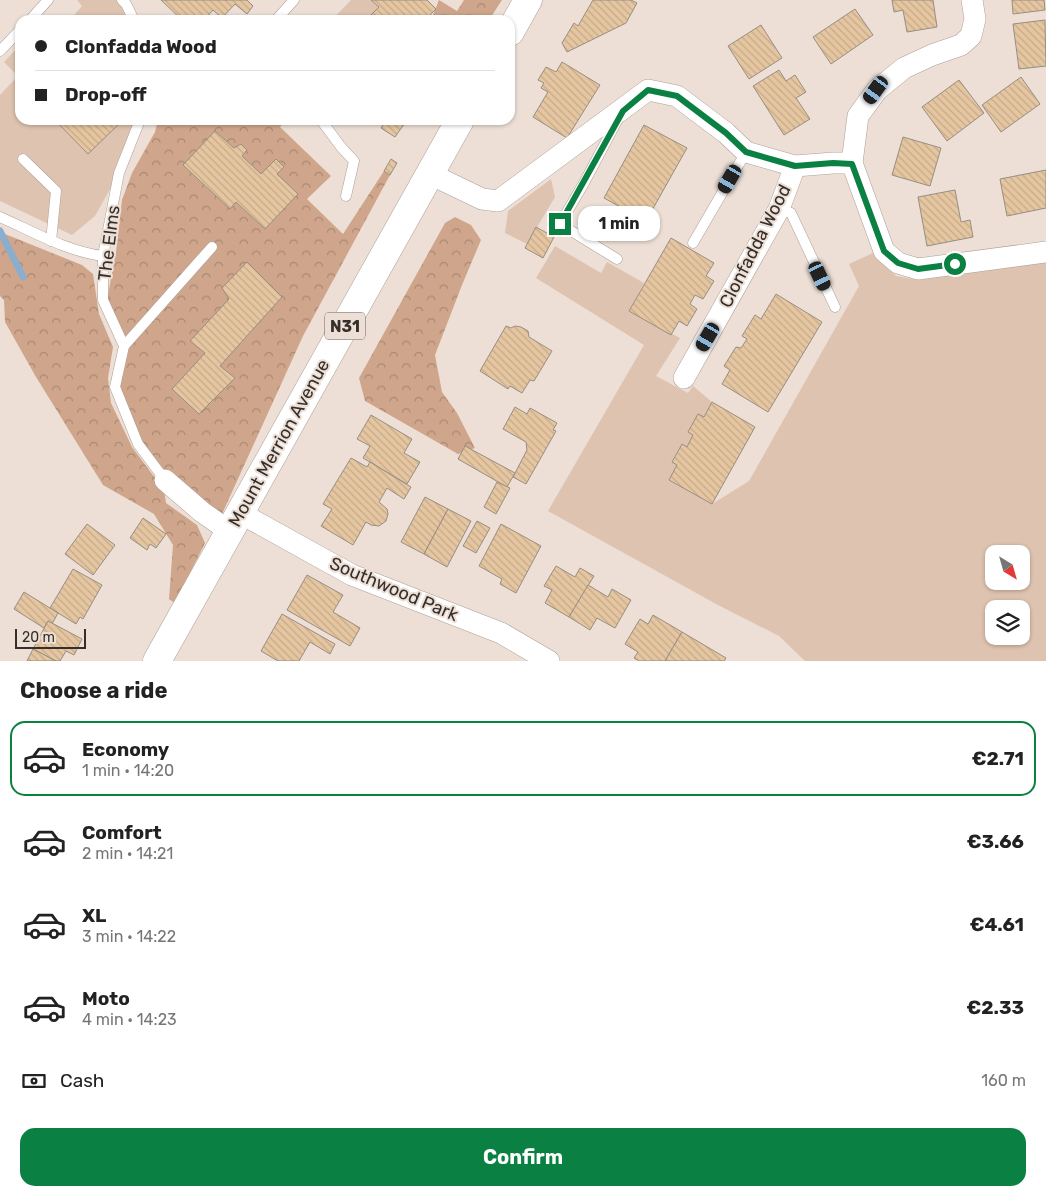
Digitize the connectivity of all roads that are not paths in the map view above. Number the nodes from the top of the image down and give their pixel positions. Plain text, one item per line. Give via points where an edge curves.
1 (48, 0) edge
2 (122, 0) edge
3 (294, 0) edge
4 (528, 0) edge
5 (972, 0) edge
6 (34, 15) edge
7 (132, 15) edge
8 (280, 15) edge
9 (515, 23) edge
10 (15, 35) edge
11 (0, 51) edge
12 (623, 111) junction
13 (138, 125) edge
14 (325, 125) edge
15 (457, 125) edge
16 (746, 152) junction
17 (23, 159) dead end
18 (852, 164) junction
19 (795, 166) junction
20 (430, 174) junction
21 (346, 196) dead end
22 (779, 209) junction
23 (0, 217) edge
24 (51, 241) junction
25 (693, 243) dead end
26 (212, 247) dead end
27 (1046, 252) edge
28 (103, 256) junction
29 (617, 259) dead end
30 (835, 307) dead end
31 (124, 346) junction
32 (684, 378) dead end
33 (165, 480) joint
34 (234, 522) junction
35 (157, 661) edge
36 (549, 661) edge

1 - 6 lane
2 - 7 lane
3 - 8 lane
4 - 9 highway
5 - 18 street via 975,20 971,36 961,45 904,68 876,90 858,116
10 - 11 lane
12 - 16 street, Clonfadda Wood via 648,90 677,96
12 - 20 street, Clonfadda Wood via 498,201 482,200
12 - 29 lane via 560,224
13 - 28 lane, The Elms via 118,173
14 - 21 lane via 354,160
15 - 20 highway, Mount Merrion Avenue / N31
16 - 19 street, Clonfadda Wood
16 - 25 lane
17 - 24 lane via 56,191
18 - 19 street, Clonfadda Wood
18 - 27 street via 884,251 898,263 918,269
19 - 22 street, Clonfadda Wood
20 - 34 highway, Mount Merrion Avenue / N31
22 - 30 lane via 791,213
22 - 32 street, Clonfadda Wood
23 - 24 lane
24 - 28 lane
26 - 31 lane
28 - 31 lane, The Elms via 103,300
31 - 33 lane via 115,387 138,444
33 - 34 street via 202,512
34 - 35 highway, Mount Merrion Avenue / N31
34 - 36 street, Southwood Park via 352,575 501,633

